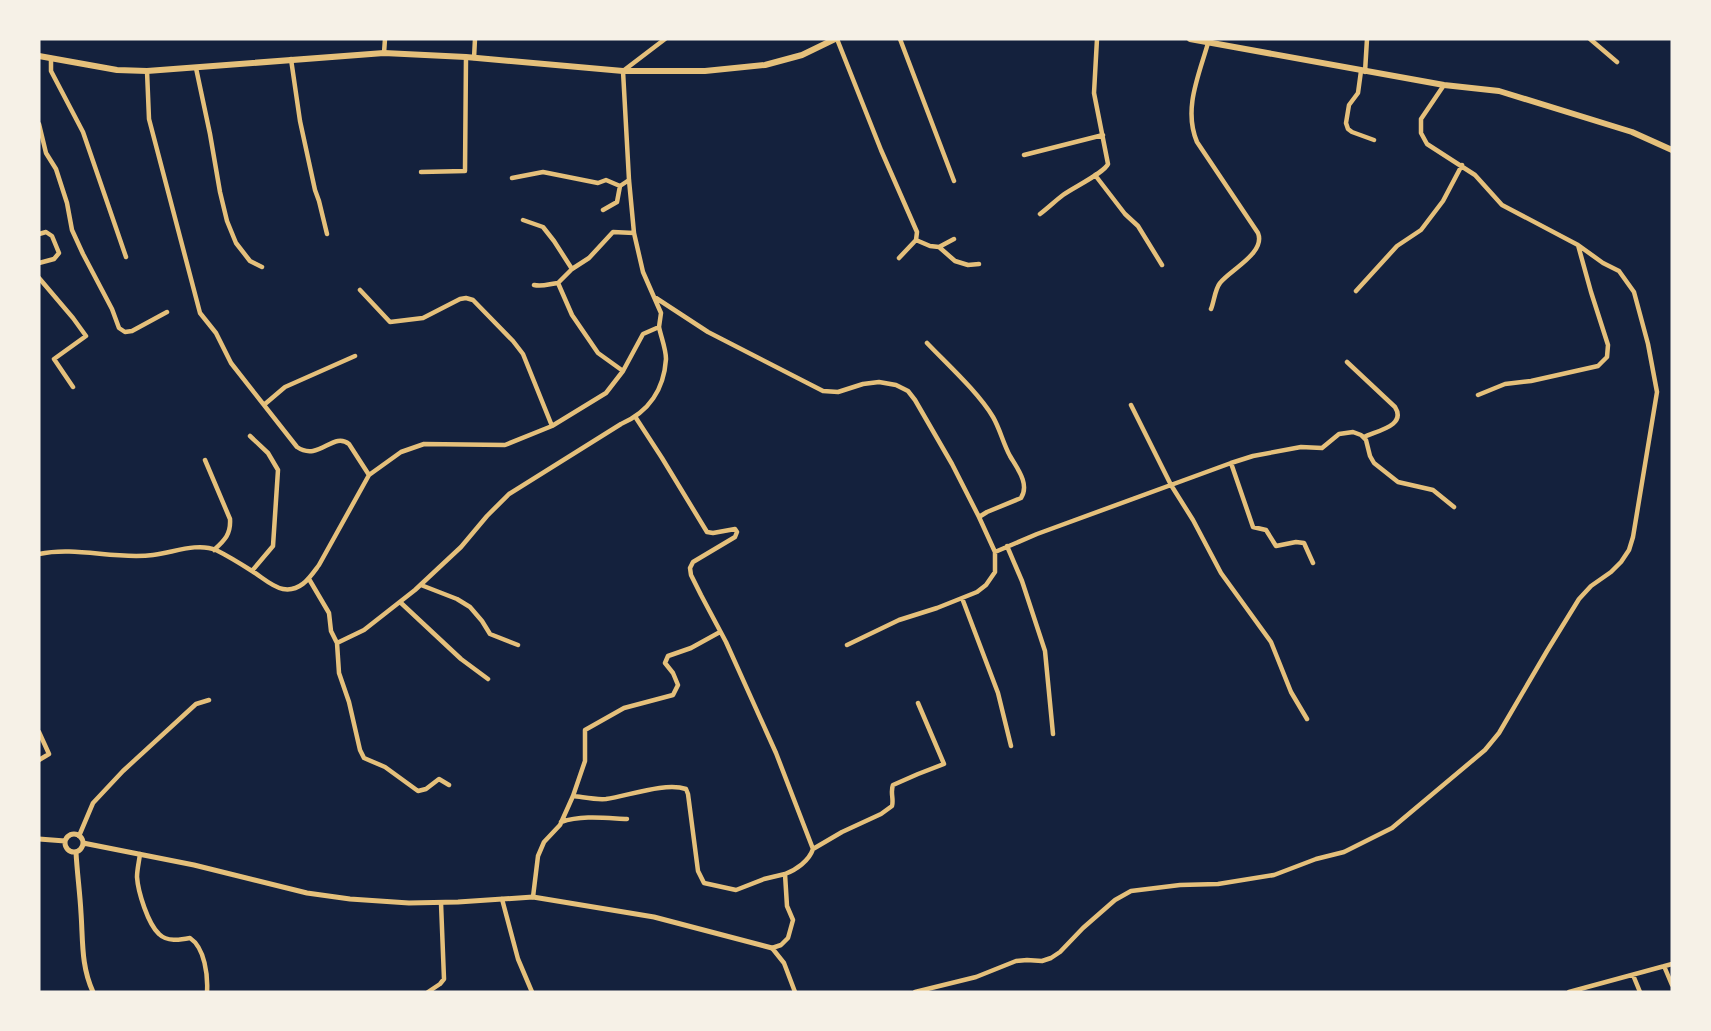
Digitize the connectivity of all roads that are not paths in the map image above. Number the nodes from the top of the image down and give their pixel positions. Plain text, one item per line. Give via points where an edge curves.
1 (385, 39) edge
2 (475, 39) edge
3 (665, 39) edge
4 (836, 39) edge
5 (900, 39) edge
6 (1097, 39) edge
7 (1190, 39) edge
8 (1367, 39) edge
9 (1590, 39) edge
10 (1208, 43) junction
11 (384, 53) junction
12 (39, 56) edge
13 (466, 57) junction
14 (51, 58) junction
15 (474, 58) junction
16 (291, 59) junction
17 (1617, 62) dead end
18 (196, 68) junction
19 (147, 71) junction
20 (623, 71) junction
21 (1363, 71) junction
22 (1444, 85) junction
23 (39, 124) edge
24 (1103, 135) junction
25 (1374, 140) dead end
26 (1672, 150) edge
27 (1024, 155) dead end
28 (1462, 165) junction
29 (421, 172) dead end
30 (1095, 176) junction
31 (512, 178) dead end
32 (629, 180) junction
33 (954, 181) dead end
34 (620, 186) junction
35 (603, 210) dead end
36 (1040, 214) dead end
37 (523, 220) dead end
38 (634, 233) junction
39 (39, 234) edge
40 (327, 234) dead end
41 (954, 239) dead end
42 (916, 240) junction
43 (1578, 245) junction
44 (939, 247) junction
45 (126, 257) dead end
46 (899, 258) dead end
47 (39, 262) edge
48 (979, 264) dead end
49 (1162, 265) dead end
50 (262, 267) dead end
51 (572, 269) junction
52 (39, 278) edge
53 (558, 283) junction
54 (534, 285) dead end
55 (360, 290) dead end
56 (1356, 291) dead end
57 (655, 297) junction
58 (1211, 309) dead end
59 (167, 312) dead end
60 (659, 327) junction
61 (927, 343) dead end
62 (355, 356) dead end
63 (1347, 363) dead end
64 (623, 371) junction
65 (73, 387) dead end
66 (1478, 395) dead end
67 (265, 404) junction
68 (1131, 405) dead end
69 (636, 418) junction
70 (552, 426) junction
71 (250, 436) dead end
72 (1364, 437) junction
73 (205, 460) dead end
74 (1231, 463) junction
75 (369, 475) junction
76 (1171, 485) junction
77 (1454, 507) dead end
78 (979, 517) junction
79 (1007, 546) junction
80 (214, 549) junction
81 (995, 552) junction
82 (39, 554) edge
83 (1313, 563) dead end
84 (252, 571) junction
85 (309, 579) junction
86 (421, 585) junction
87 (962, 598) junction
88 (400, 602) junction
89 (720, 632) junction
90 (337, 643) junction
91 (518, 645) dead end
92 (847, 645) dead end
93 (488, 679) dead end
94 (209, 700) dead end
95 (918, 703) dead end
96 (1307, 719) dead end
97 (39, 732) edge
98 (1053, 734) dead end
99 (1011, 746) dead end
100 (39, 760) edge
101 (449, 785) dead end
102 (573, 796) junction
103 (627, 819) dead end
104 (561, 822) junction
105 (79, 836) junction
106 (39, 839) edge
107 (65, 841) junction
108 (83, 843) junction
109 (813, 849) junction
110 (76, 852) junction
111 (140, 854) junction
112 (785, 874) junction
113 (533, 897) junction
114 (502, 899) junction
115 (441, 903) junction
116 (772, 948) junction
117 (1672, 964) edge
118 (1664, 966) junction
119 (1633, 975) junction
120 (1672, 985) edge
121 (93, 992) edge
122 (207, 992) edge
123 (428, 992) edge
124 (532, 992) edge
125 (795, 992) edge
126 (915, 992) edge
127 (1569, 992) edge
128 (1640, 992) edge

1 - 11 street
2 - 15 street
3 - 20 street
4 - 20 main road via 802,55 765,64 705,71
4 - 42 street via 917,232
5 - 33 street
6 - 24 street via 1094,93
7 - 10 main road
8 - 21 street
9 - 17 street
10 - 21 main road
10 - 58 street via 1191,105 1193,133 1260,239 1257,248 1220,283
11 - 13 main road
11 - 16 main road
12 - 14 main road
13 - 15 main road
13 - 29 street via 465,171
14 - 19 main road via 117,70
14 - 45 street via 51,71 83,132
15 - 20 main road
16 - 18 main road
16 - 40 street
18 - 19 main road
18 - 50 street via 227,221 236,243 250,261
19 - 67 street via 149,119 198,308 231,363
20 - 32 street
21 - 22 main road
21 - 25 street via 1346,123 1352,132
22 - 26 main road via 1499,91 1632,132
22 - 28 street via 1422,119 1420,133 1427,144
23 - 59 street via 72,230 119,328 130,332
24 - 27 street
24 - 30 street via 1108,164 1106,170
28 - 43 street via 1502,205
28 - 56 street via 1443,201 1421,230 1397,246
30 - 36 street
30 - 49 street via 1138,226
31 - 34 street via 543,172 598,183 606,180
32 - 34 street
32 - 38 street
34 - 35 street via 617,202
37 - 51 street via 543,227
38 - 51 street via 614,232
38 - 57 street via 643,272
39 - 47 street via 46,232 52,236 59,253 54,259
41 - 44 street
42 - 44 street
42 - 46 street
43 - 66 street via 1608,345 1605,360 1595,367 1505,384
43 - 126 street via 1619,271 1634,292 1652,363 1657,392 1633,535 1621,562 1579,599 1485,750 1392,828 1344,852 1274,875 1131,891 1115,900 1051,958 1016,961 976,977
44 - 48 street via 955,261
51 - 53 street
52 - 65 street via 86,336 54,358
53 - 54 street
53 - 64 street via 572,315 598,353
55 - 70 street via 390,322 423,318 460,299 473,300 523,354
57 - 60 street via 661,313
57 - 78 street via 708,332 823,391 838,392 871,382 904,388 916,400
60 - 64 street via 643,334
60 - 69 street via 666,357 662,384
61 - 78 street via 988,409 1022,478 1025,489 1021,498
62 - 67 street via 285,387
63 - 72 street via 1398,412 1395,424
64 - 70 street via 606,393
67 - 75 street via 300,449 313,452 344,441
68 - 76 street
69 - 86 street via 509,495
69 - 89 street via 707,532 737,532 690,568
70 - 75 street via 505,445 424,444 400,452
71 - 84 street via 268,453 278,470 273,546
72 - 74 street via 1343,433 1322,448 1301,447
72 - 77 street via 1372,460 1398,482 1433,490
73 - 80 street via 231,528
74 - 76 street
74 - 83 street via 1253,527 1266,530 1276,546 1304,543
75 - 85 street
76 - 79 street
76 - 96 street via 1221,573 1271,642 1291,692
78 - 81 street
79 - 81 street
79 - 98 street via 1045,651
80 - 82 street via 199,547 151,555 64,551
80 - 84 street
81 - 87 street via 995,572 986,585
84 - 85 street via 284,589 301,586
85 - 90 street via 329,613
86 - 88 street
86 - 91 street via 470,607 490,634
87 - 92 street via 899,620
87 - 99 street via 998,693
88 - 90 street via 364,630
88 - 93 street
89 - 102 street via 668,656 665,663 678,685 673,695 624,708 585,730 585,761
89 - 109 street via 776,753
90 - 101 street via 339,673 364,758 385,767 418,791 439,779
94 - 105 street via 196,704 93,802
95 - 109 street via 944,764 893,785 892,806
97 - 100 street via 49,754
102 - 104 street
102 - 112 street via 603,799 643,791 686,789 698,871 704,883 736,890
103 - 104 street via 598,817
104 - 113 street via 538,856
105 - 107 street via 70,835
105 - 108 street
106 - 107 street
107 - 110 street via 67,849
108 - 110 street
108 - 111 street
109 - 112 street via 811,856
110 - 121 street via 83,962
111 - 115 street via 307,893 368,901
111 - 122 street via 137,876 149,920 159,934 196,942 204,964
112 - 116 street via 787,906 793,920 788,938
113 - 114 street
113 - 116 street via 654,917
114 - 115 street
114 - 124 street via 518,959
115 - 123 street via 444,979
116 - 125 street via 784,963
117 - 118 street
118 - 119 street
118 - 120 street
119 - 127 street
119 - 128 street

